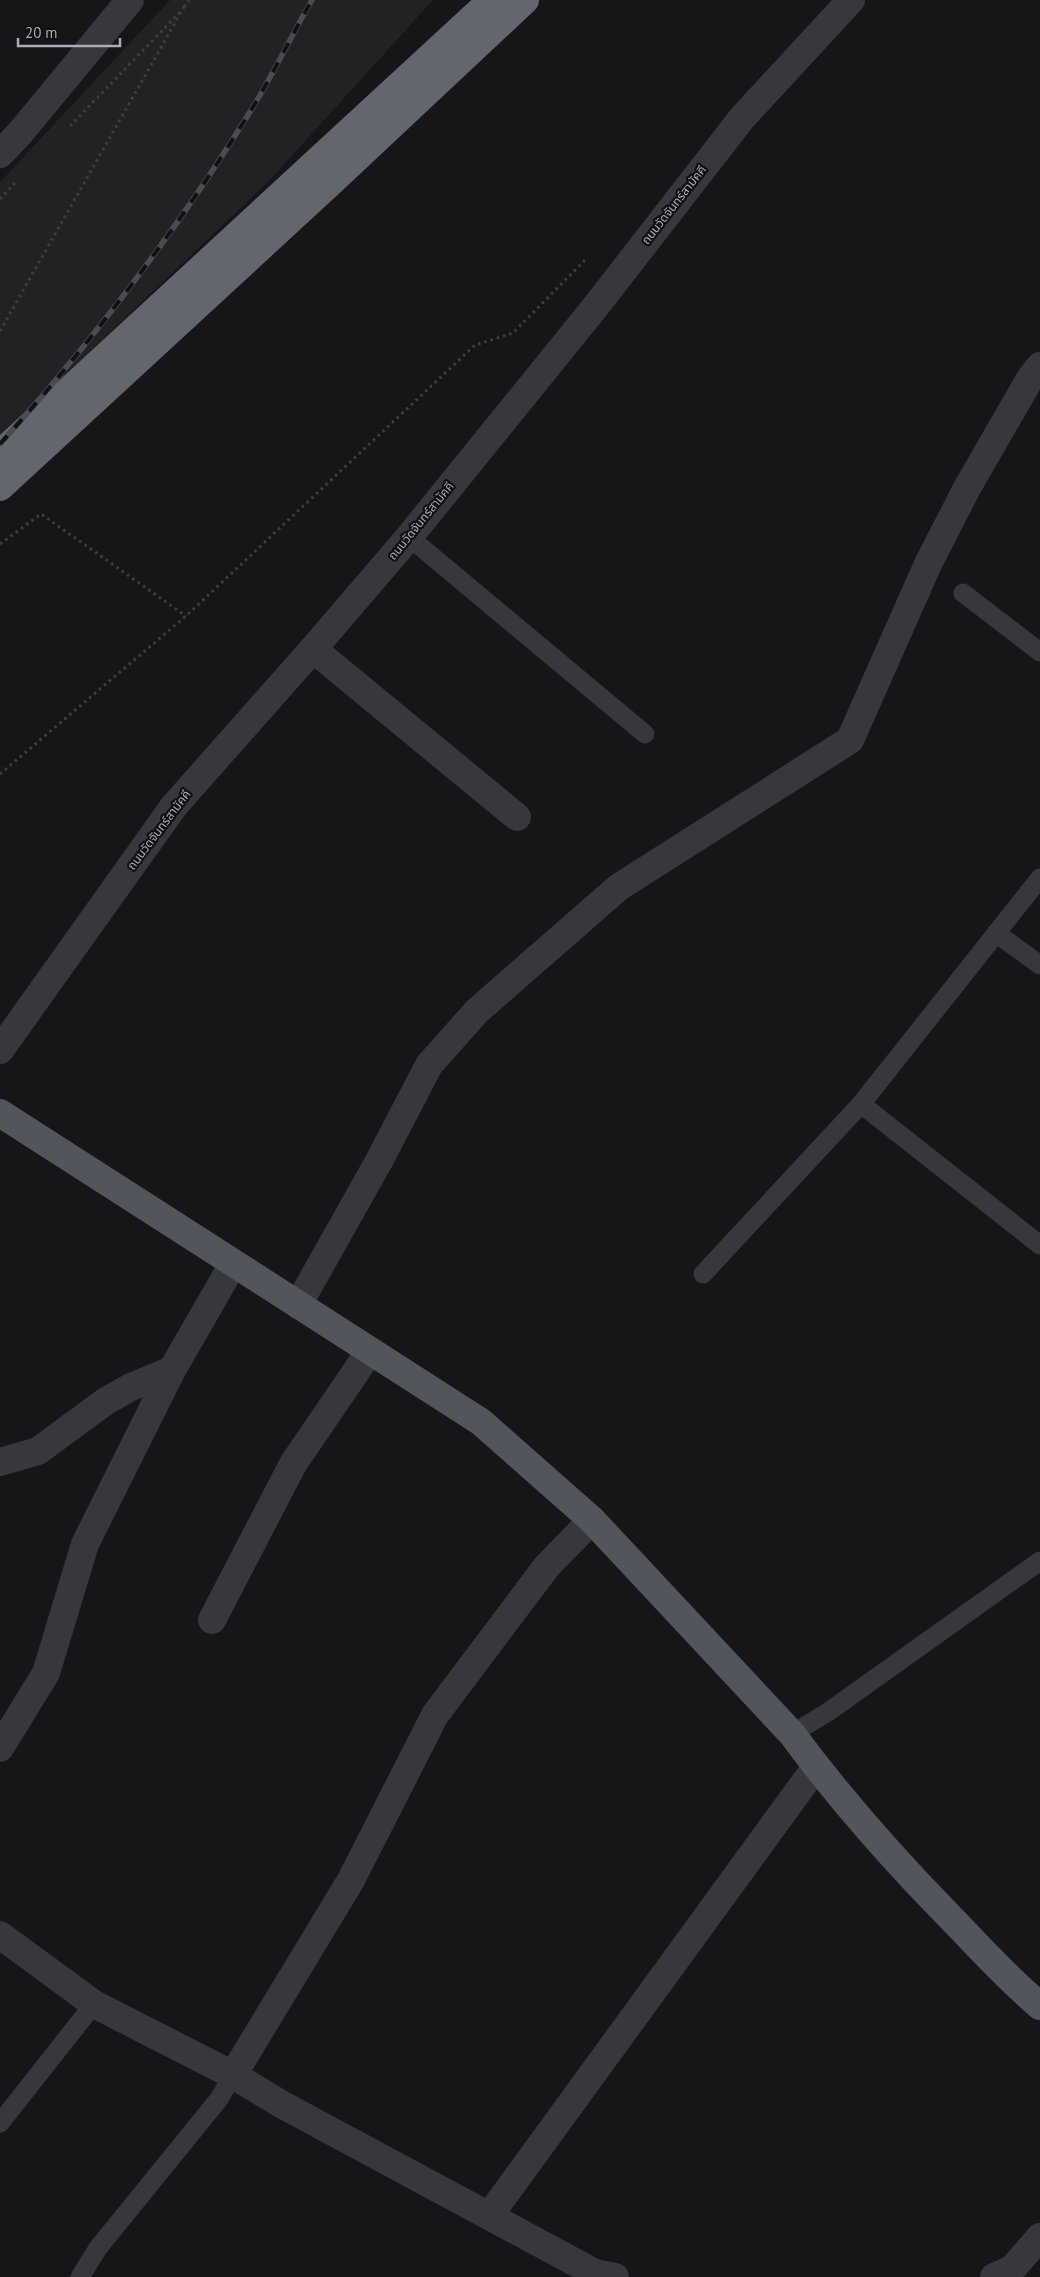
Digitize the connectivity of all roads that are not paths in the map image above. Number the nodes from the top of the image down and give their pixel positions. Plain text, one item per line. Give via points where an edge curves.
1 (130, 0) edge
2 (492, 0) edge
3 (525, 0) edge
4 (851, 0) edge
5 (0, 154) edge
6 (1040, 366) edge
7 (0, 454) edge
8 (0, 487) edge
9 (409, 537) junction
10 (962, 593) dead end
11 (313, 649) junction
12 (1040, 652) edge
13 (645, 734) dead end
14 (517, 817) dead end
15 (1040, 878) edge
16 (996, 933) junction
17 (1040, 965) edge
18 (0, 1050) edge
19 (861, 1104) junction
20 (0, 1113) edge
21 (1040, 1245) edge
22 (234, 1264) junction
23 (703, 1274) dead end
24 (298, 1305) junction
25 (370, 1351) junction
26 (172, 1370) junction
27 (0, 1462) edge
28 (592, 1520) junction
29 (1040, 1561) edge
30 (212, 1620) dead end
31 (792, 1734) junction
32 (0, 1748) edge
33 (816, 1767) junction
34 (0, 1934) edge
35 (94, 2004) junction
36 (1040, 2006) edge
37 (233, 2075) junction
38 (0, 2123) edge
39 (490, 2216) junction
40 (1040, 2237) edge
41 (80, 2277) edge
42 (615, 2277) edge
43 (994, 2277) edge

1 - 5 street
2 - 7 highway
3 - 8 highway
4 - 9 street, ถนนวัดจันทร์สามัคคี via 742,118 596,306
6 - 24 street via 1030,377 967,488 928,564 850,740 619,887 477,1011 429,1065
9 - 11 street, ถนนวัดจันทร์สามัคคี
9 - 13 lane
10 - 12 lane
11 - 14 street
11 - 18 street, ถนนวัดจันทร์สามัคคี via 174,806
15 - 16 lane
16 - 17 lane
16 - 19 lane
19 - 21 lane
19 - 23 lane
20 - 22 main road
22 - 24 main road
22 - 26 street
24 - 25 main road
25 - 28 main road via 481,1422
25 - 30 street via 293,1464
26 - 27 street via 106,1401 38,1451
26 - 32 street via 85,1544 46,1674
28 - 31 main road
28 - 37 street via 547,1566 434,1715 351,1880
29 - 31 lane via 828,1712
31 - 33 main road
33 - 36 main road via 892,1858
33 - 39 street
34 - 35 street
35 - 37 street
35 - 38 lane
37 - 39 street
37 - 41 lane via 219,2098 98,2248
39 - 42 street via 595,2273
40 - 43 street via 1012,2269

